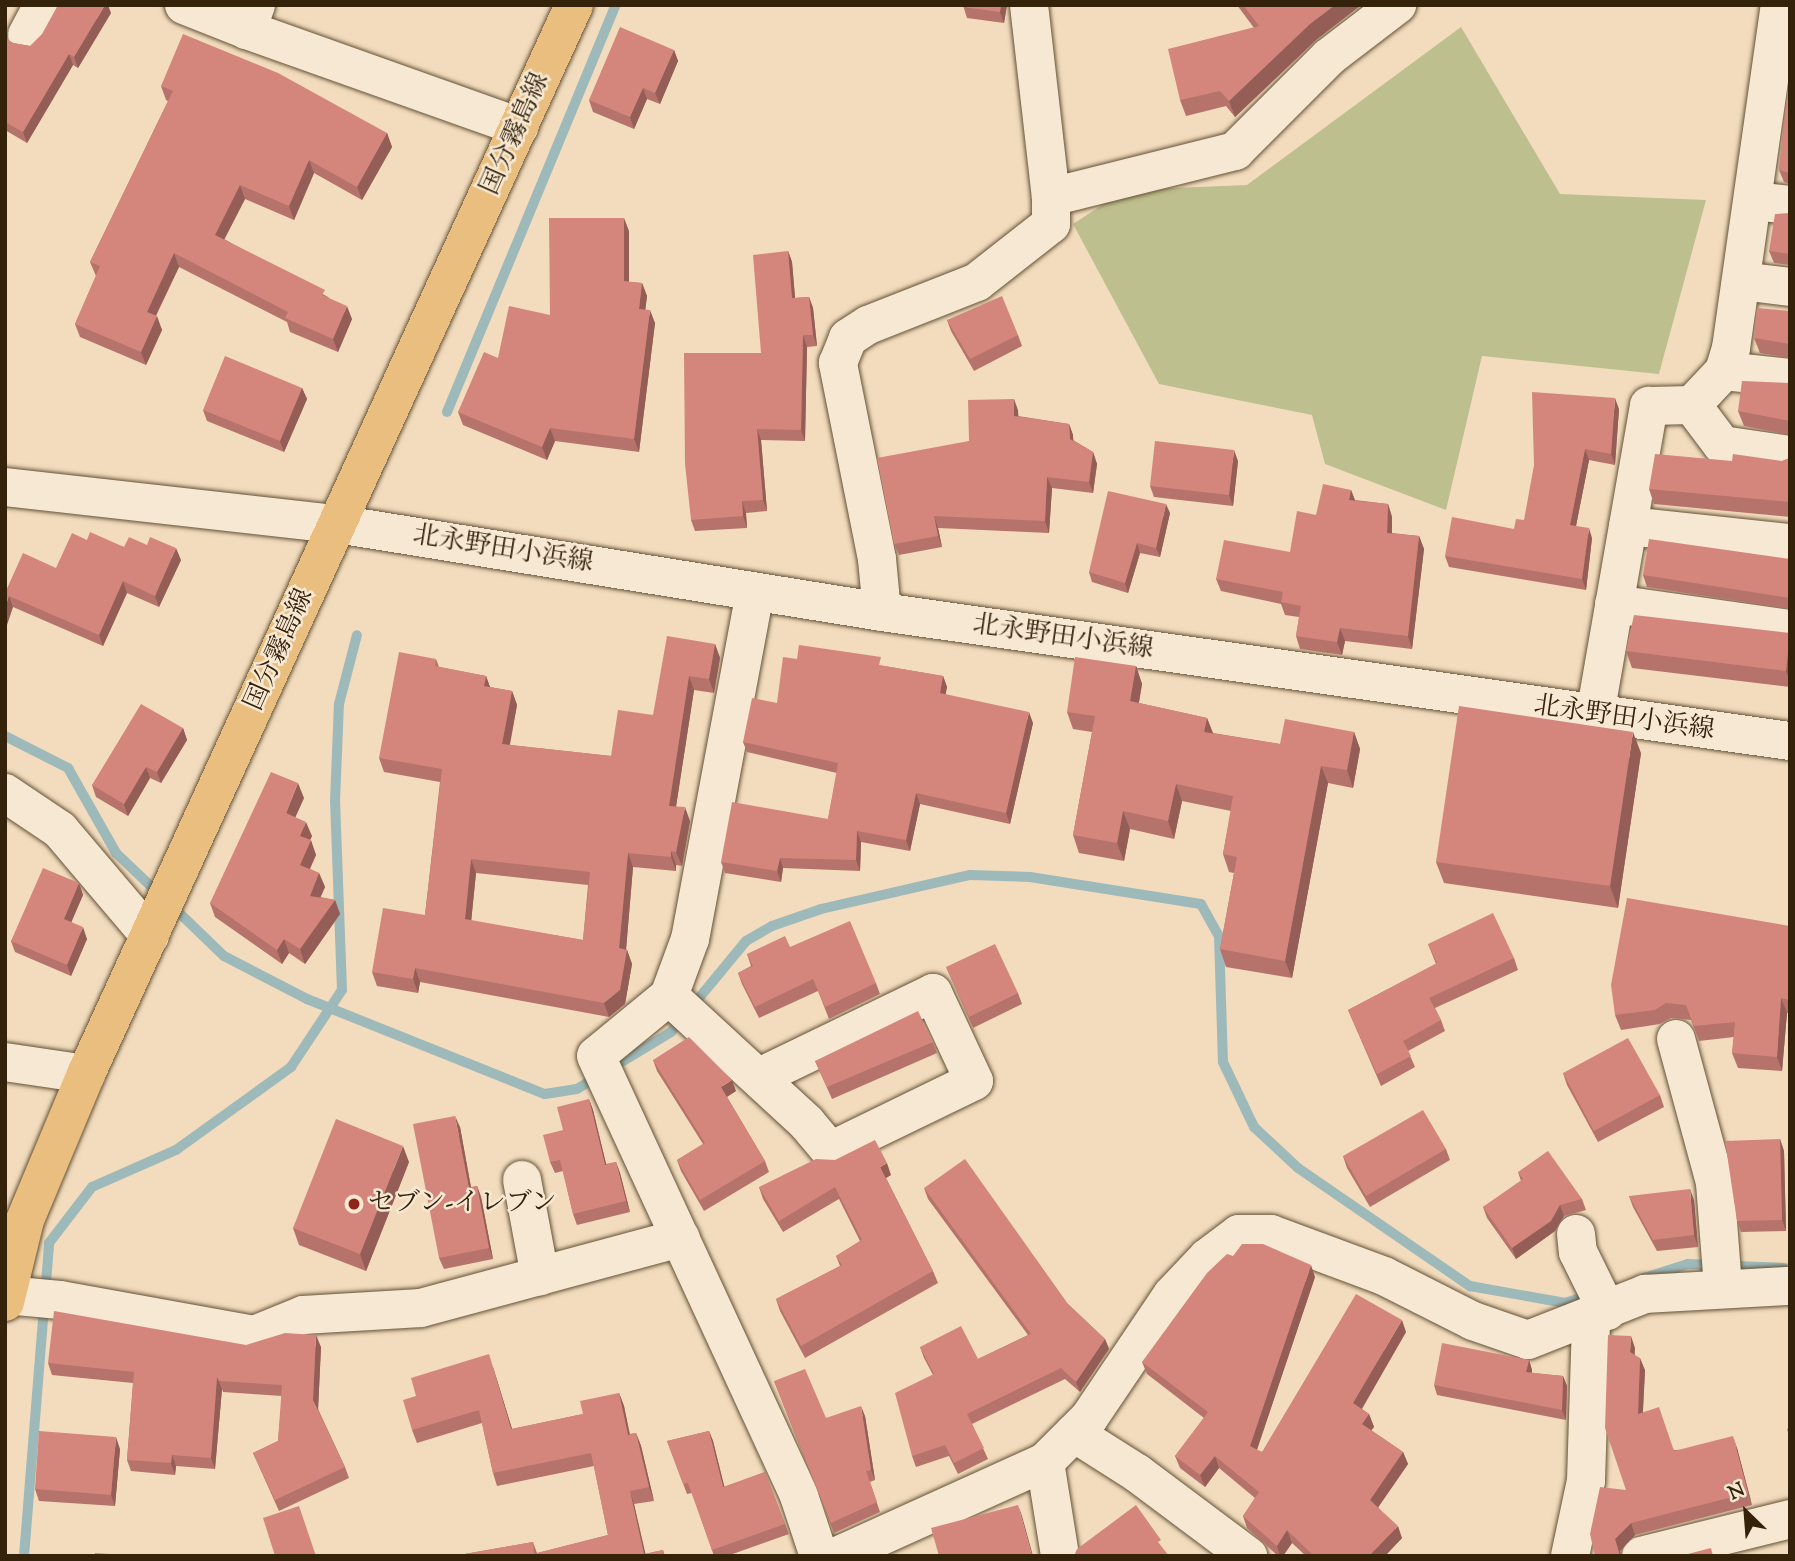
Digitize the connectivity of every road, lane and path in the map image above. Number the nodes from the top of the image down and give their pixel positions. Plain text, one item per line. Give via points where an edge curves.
1 (184, 5) edge
2 (574, 5) edge
3 (1029, 5) edge
4 (1396, 5) edge
5 (1780, 5) edge
6 (251, 17) edge
7 (1783, 44) edge
8 (1778, 122) edge
9 (519, 127) junction
10 (1051, 197) junction
11 (1771, 203) edge
12 (1741, 281) junction
13 (1790, 287) edge
14 (1724, 372) junction
15 (1790, 378) edge
16 (1692, 405) junction
17 (1790, 454) edge
18 (5, 487) edge
19 (337, 524) junction
20 (1628, 526) junction
21 (1790, 543) edge
22 (755, 592) junction
23 (1614, 604) junction
24 (882, 612) junction
25 (1790, 629) edge
26 (1595, 715) junction
27 (1790, 741) edge
28 (5, 793) edge
29 (150, 936) junction
30 (669, 996) junction
31 (1676, 1039) dead end
32 (5, 1062) edge
33 (86, 1074) junction
34 (759, 1077) junction
35 (522, 1180) dead end
36 (1576, 1234) dead end
37 (681, 1238) junction
38 (540, 1276) junction
39 (1790, 1286) edge
40 (1723, 1287) junction
41 (6, 1295) edge
42 (5, 1302) edge
43 (1599, 1315) junction
44 (1074, 1433) junction
45 (1045, 1462) junction
46 (1790, 1519) edge
47 (819, 1556) edge
48 (837, 1556) edge
49 (1060, 1556) edge
50 (1248, 1556) edge
51 (1570, 1556) edge
52 (1641, 1556) edge

1 - 6 street
2 - 9 main road, 国分霧島線
3 - 10 street
4 - 10 street via 1329,57 1235,151
5 - 7 street
6 - 9 street
7 - 8 street
8 - 11 street
9 - 19 main road, 国分霧島線
10 - 24 street via 1051,224 976,282 868,325 848,338 838,363 877,559
11 - 12 street
12 - 13 street
12 - 14 street
14 - 15 street
14 - 16 street
16 - 17 street via 1722,445
16 - 20 street via 1649,405
18 - 19 street, 北永野田小浜線
19 - 22 street, 北永野田小浜線
19 - 29 main road, 国分霧島線
20 - 21 street
20 - 23 street
22 - 24 street, 北永野田小浜線
22 - 30 street via 706,866 690,939
23 - 25 street
23 - 26 street
24 - 26 street, 北永野田小浜線
26 - 27 street, 北永野田小浜線
28 - 29 street via 60,830
29 - 33 main road, 国分霧島線
30 - 34 street
30 - 37 street via 596,1055
31 - 40 street via 1715,1183
32 - 33 street
33 - 41 main road, 国分霧島線 via 25,1220
34 - 34 street via 830,1151 974,1081 933,993
35 - 38 street
36 - 43 street
37 - 38 street
37 - 47 street via 799,1496
38 - 41 street via 421,1308 303,1315 254,1335 60,1300
39 - 40 street
40 - 43 street via 1645,1294
41 - 42 main road, 国分霧島線
43 - 44 street via 1528,1340 1474,1321 1384,1276 1283,1238 1239,1234 1207,1258 1172,1295 1089,1418
43 - 51 street via 1586,1481
44 - 45 street
44 - 50 street via 1137,1473
45 - 48 street
45 - 49 street
46 - 52 street

